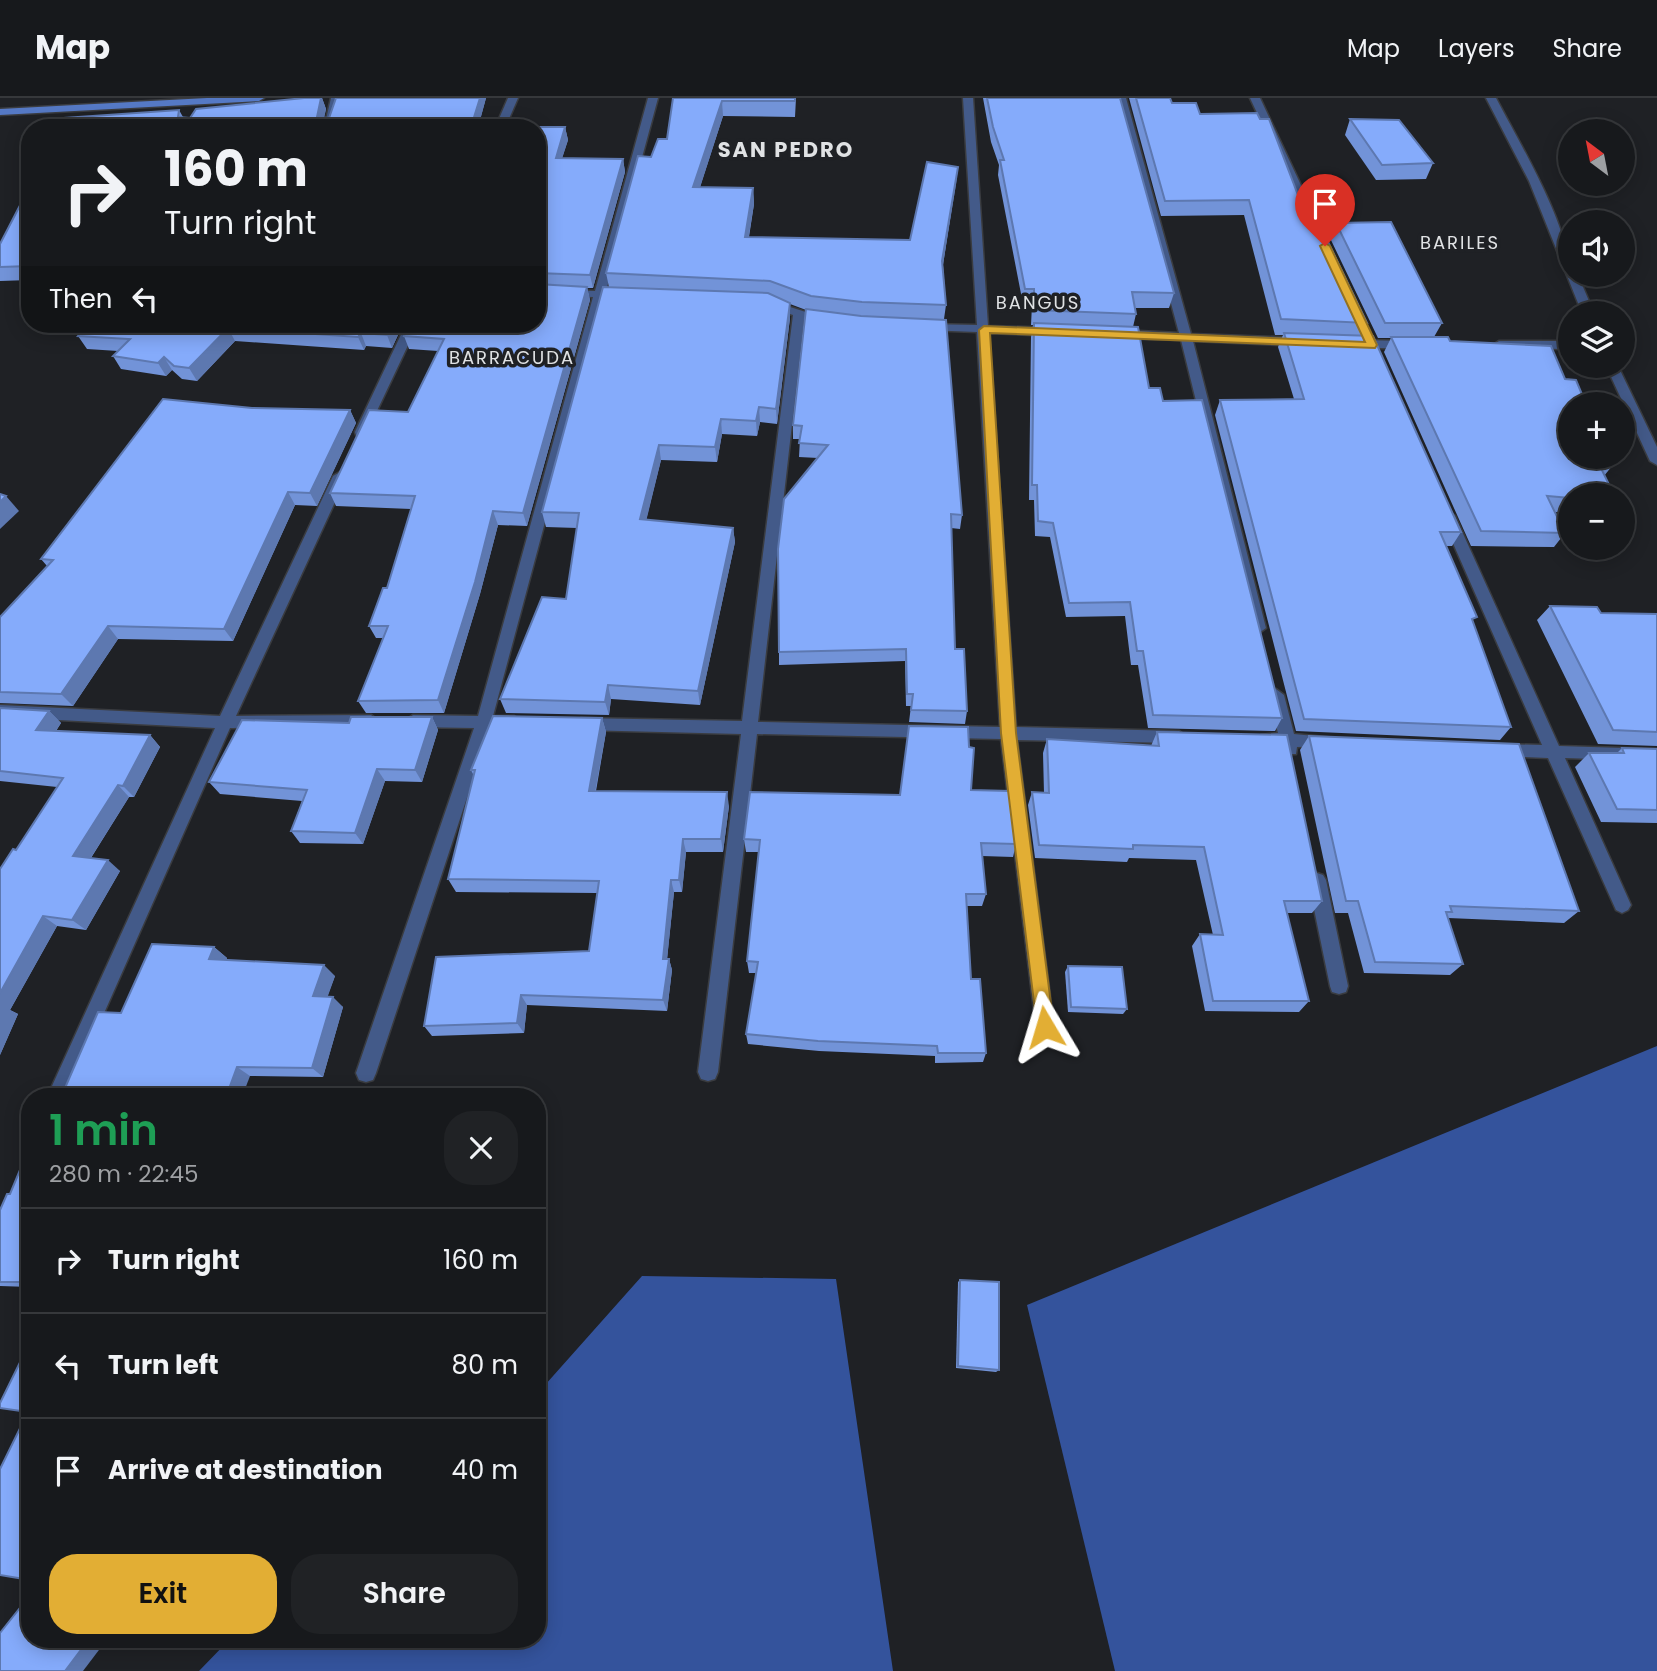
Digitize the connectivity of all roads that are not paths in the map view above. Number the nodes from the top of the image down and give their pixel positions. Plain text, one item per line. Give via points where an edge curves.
1 (259, 98) edge
2 (336, 98) edge
3 (513, 98) edge
4 (653, 98) edge
5 (968, 98) edge
6 (1121, 98) edge
7 (1255, 98) edge
8 (1491, 98) edge
9 (0, 112) edge
10 (331, 119) edge
11 (504, 119) edge
12 (1558, 241) edge
13 (1331, 259) edge
14 (546, 292) edge
15 (600, 294) junction
16 (640, 296) edge
17 (758, 302) edge
18 (799, 316) junction
19 (835, 321) edge
20 (916, 326) edge
21 (984, 330) junction
22 (1065, 332) edge
23 (408, 333) edge
24 (1105, 333) edge
25 (1186, 336) junction
26 (1318, 343) edge
27 (1345, 344) edge
28 (1424, 345) edge
29 (1490, 345) edge
30 (1558, 345) edge
31 (1618, 378) edge
32 (1657, 461) edge
33 (1440, 498) edge
34 (1264, 646) edge
35 (1274, 686) edge
36 (0, 711) edge
37 (484, 721) junction
38 (225, 722) junction
39 (525, 722) edge
40 (567, 724) edge
41 (748, 729) junction
42 (1008, 733) junction
43 (1190, 738) edge
44 (1246, 739) edge
45 (1288, 740) junction
46 (1344, 743) edge
47 (1483, 749) edge
48 (1553, 752) junction
49 (1657, 755) edge
50 (1293, 767) edge
51 (1314, 863) edge
52 (1622, 905) dead end
53 (1339, 986) dead end
54 (1045, 1027) dead end
55 (708, 1072) dead end
56 (366, 1073) dead end
57 (61, 1088) edge

1 - 9 main road via 202,105
2 - 10 street
3 - 11 street
4 - 15 street
5 - 21 street
6 - 25 street
7 - 13 street
8 - 12 street via 1534,181
14 - 15 street
15 - 16 street
15 - 37 street
17 - 18 street via 780,305
18 - 19 street
18 - 41 street
20 - 21 street
21 - 22 street
21 - 42 street
23 - 38 street
24 - 25 street
25 - 26 street
25 - 34 street
27 - 28 street
29 - 30 street
31 - 32 street
33 - 48 street
35 - 45 street
36 - 38 street
37 - 38 street
37 - 39 street
37 - 56 street
38 - 57 street
40 - 41 street
41 - 42 street
41 - 55 street
42 - 43 street
42 - 54 street
44 - 45 street
45 - 46 street
45 - 50 street
47 - 48 street
48 - 49 street
48 - 52 street
51 - 53 street

